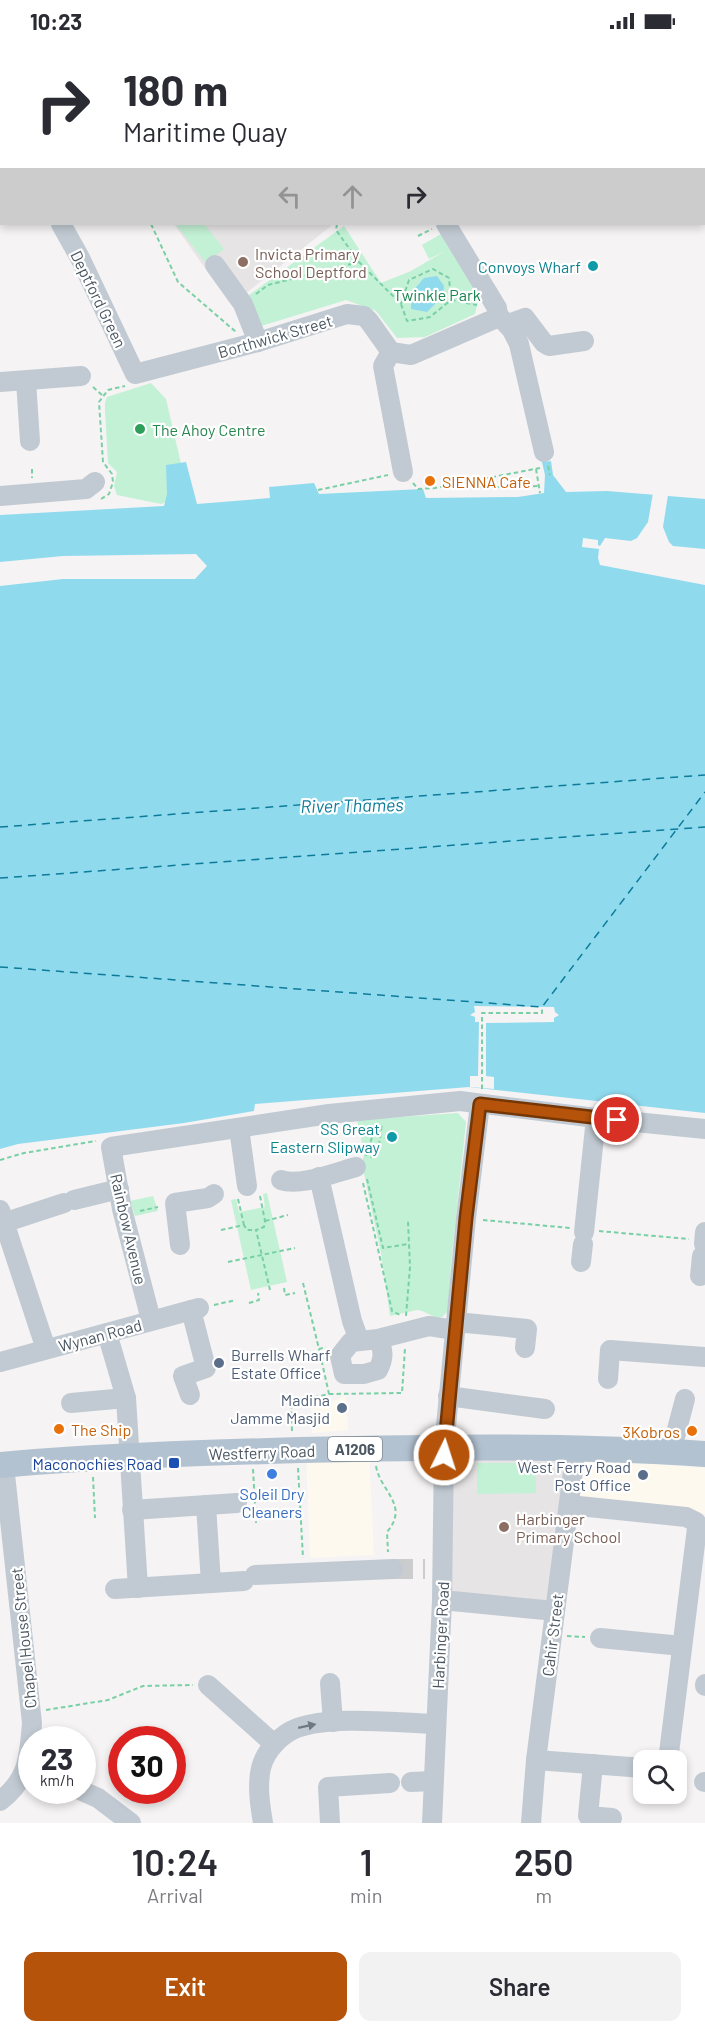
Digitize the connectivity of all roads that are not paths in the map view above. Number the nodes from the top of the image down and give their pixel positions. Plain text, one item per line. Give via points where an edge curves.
1 (62, 225) edge
2 (447, 225) edge
3 (215, 266) dead end
4 (503, 319) junction
5 (584, 341) dead end
6 (254, 343) junction
7 (391, 352) junction
8 (135, 374) joint
9 (81, 376) dead end
10 (26, 381) junction
11 (0, 382) edge
12 (30, 441) dead end
13 (544, 452) dead end
14 (403, 472) road end
15 (96, 491) road end
16 (0, 496) edge
17 (480, 1104) junction
18 (596, 1118) junction
19 (238, 1128) junction
20 (705, 1129) edge
21 (362, 1168) road end
22 (319, 1178) junction
23 (280, 1180) dead end
24 (119, 1189) junction
25 (248, 1192) road end
26 (214, 1194) dead end
27 (1, 1219) edge
28 (583, 1242) dead end
29 (704, 1243) edge
30 (180, 1245) dead end
31 (700, 1276) dead end
32 (152, 1320) junction
33 (429, 1326) junction
34 (455, 1326) junction
35 (107, 1333) junction
36 (365, 1337) junction
37 (525, 1348) dead end
38 (46, 1349) junction
39 (705, 1358) edge
40 (0, 1362) edge
41 (608, 1379) dead end
42 (190, 1395) dead end
43 (448, 1396) junction
44 (126, 1398) junction
45 (685, 1399) dead end
46 (71, 1403) dead end
47 (545, 1408) dead end
48 (444, 1447) junction
49 (576, 1448) junction
50 (671, 1452) junction
51 (705, 1454) edge
52 (130, 1457) junction
53 (3, 1473) edge
54 (237, 1503) dead end
55 (206, 1505) junction
56 (569, 1505) junction
57 (132, 1510) junction
58 (390, 1570) tunnel mouth
59 (211, 1583) junction
60 (9, 1586) edge
61 (138, 1588) junction
62 (115, 1589) dead end
63 (442, 1600) junction
64 (555, 1611) junction
65 (600, 1638) road end
66 (682, 1646) junction
67 (330, 1683) dead end
68 (208, 1685) road end
69 (333, 1722) junction
70 (435, 1724) junction
71 (32, 1726) edge
72 (274, 1744) junction
73 (669, 1750) edge
74 (536, 1760) junction
75 (593, 1764) junction
76 (633, 1767) edge
77 (433, 1781) junction
78 (411, 1782) dead end
79 (18, 1783) edge
80 (390, 1783) dead end
81 (96, 1797) edge
82 (0, 1801) edge
83 (612, 1818) dead end
84 (130, 1823) edge
85 (263, 1823) edge
86 (330, 1823) edge
87 (432, 1823) edge
88 (531, 1823) edge

1 - 8 street, Deptford Green
2 - 4 street
3 - 6 street via 243,304
4 - 5 street via 525,318 549,346
4 - 7 street via 492,320 411,355
4 - 13 street via 519,344
6 - 7 street, Borthwick Street via 347,314 364,316
6 - 8 street, Borthwick Street
7 - 14 street via 383,366
9 - 10 street
10 - 11 street
10 - 12 street
15 - 16 street
17 - 18 street
17 - 19 street via 460,1101 352,1111
17 - 34 street, Harbinger Road
18 - 20 street
18 - 28 street
19 - 24 street, Rainbow Avenue via 111,1147
19 - 25 street
21 - 22 street
22 - 23 street via 288,1183
22 - 36 street via 352,1321
24 - 27 street
24 - 32 street, Rainbow Avenue
26 - 30 street via 175,1203
27 - 38 street
29 - 31 street
32 - 35 street, Wynan Road
32 - 42 street, Wynan Road via 195,1309 206,1368 183,1376
33 - 34 street
33 - 36 street
33 - 36 street via 426,1318 406,1318
34 - 37 street via 527,1329
34 - 43 street, Harbinger Road
35 - 38 street, Wynan Road
35 - 44 street
38 - 40 street, Wynan Road
39 - 41 street via 610,1350
43 - 47 street
43 - 48 street, Harbinger Road
44 - 46 street
44 - 52 street
45 - 50 street
48 - 49 main road, Westferry Road / A1206
48 - 52 main road, Westferry Road / A1206
48 - 63 street, Harbinger Road via 434,1568
49 - 50 main road, Westferry Road / A1206
49 - 56 street, Cahir Street
50 - 51 main road, Westferry Road / A1206
52 - 53 main road, Westferry Road / A1206
52 - 57 street
53 - 60 street, Chapel House Street
54 - 55 street
55 - 57 street
55 - 59 street
56 - 64 street, Cahir Street
56 - 66 street via 686,1517 696,1522
57 - 61 street
58 - 59 street via 304,1573
59 - 61 street
60 - 71 street, Chapel House Street
61 - 62 street
63 - 64 street
63 - 70 street, Harbinger Road
64 - 74 street, Cahir Street
65 - 66 street
66 - 73 street
67 - 69 street
68 - 72 street
69 - 70 street
72 -> 69 street via 296,1728
70 - 77 street, Harbinger Road
72 - 85 street via 261,1767
74 - 75 street
74 - 88 street, Cahir Street
75 - 76 street
75 - 83 street via 588,1816
77 - 78 street
77 - 87 street, Harbinger Road
79 - 82 street, Chapel House Street
80 - 86 street via 328,1787
81 - 84 street

